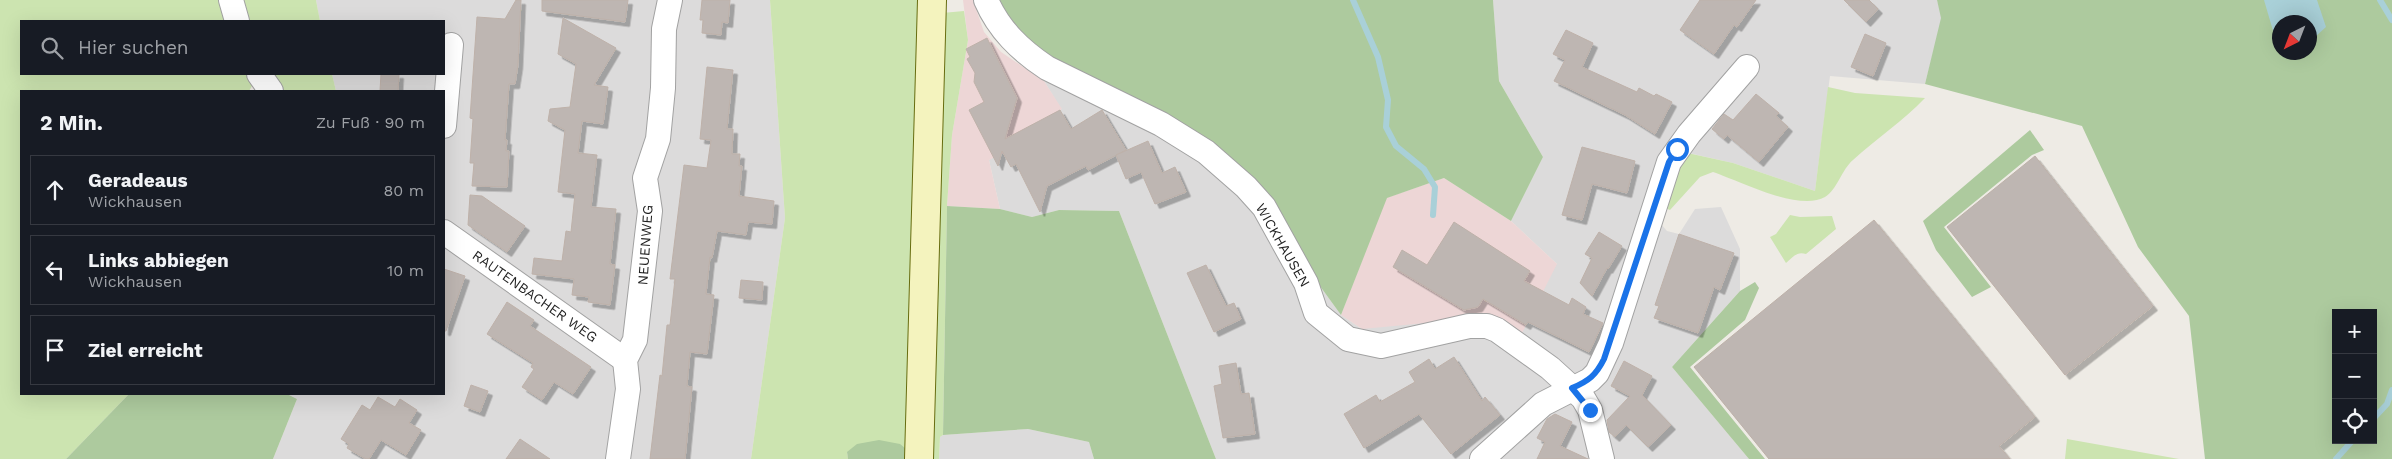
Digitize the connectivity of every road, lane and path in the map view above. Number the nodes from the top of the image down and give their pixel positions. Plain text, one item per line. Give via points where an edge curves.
1 (231, 0) edge
2 (670, 0) edge
3 (932, 0) edge
4 (986, 0) edge
5 (237, 20) edge
6 (451, 45) dead end
7 (1747, 67) dead end
8 (260, 75) edge
9 (270, 90) edge
10 (445, 114) edge
11 (445, 233) edge
12 (625, 360) junction
13 (1572, 388) junction
14 (618, 459) edge
15 (920, 459) edge
16 (1482, 459) edge
17 (1602, 459) edge

1 - 5 street
2 - 12 street, NEUENWEG via 664,29 664,88 658,139 644,178 650,211 637,331
3 - 15 main road
4 - 13 street, WICKHAUSEN via 998,24 1030,57 1160,124 1206,152 1246,186 1264,207 1306,283 1316,313 1348,339 1381,346 1458,327 1486,326 1527,350
6 - 10 street
7 - 13 street via 1669,162 1604,359 1590,380
8 - 9 street
11 - 12 street, RAUTENBACHER WEG
12 - 14 street via 628,389
13 - 16 street via 1543,404
13 - 17 street, WICKHAUSEN via 1590,410

